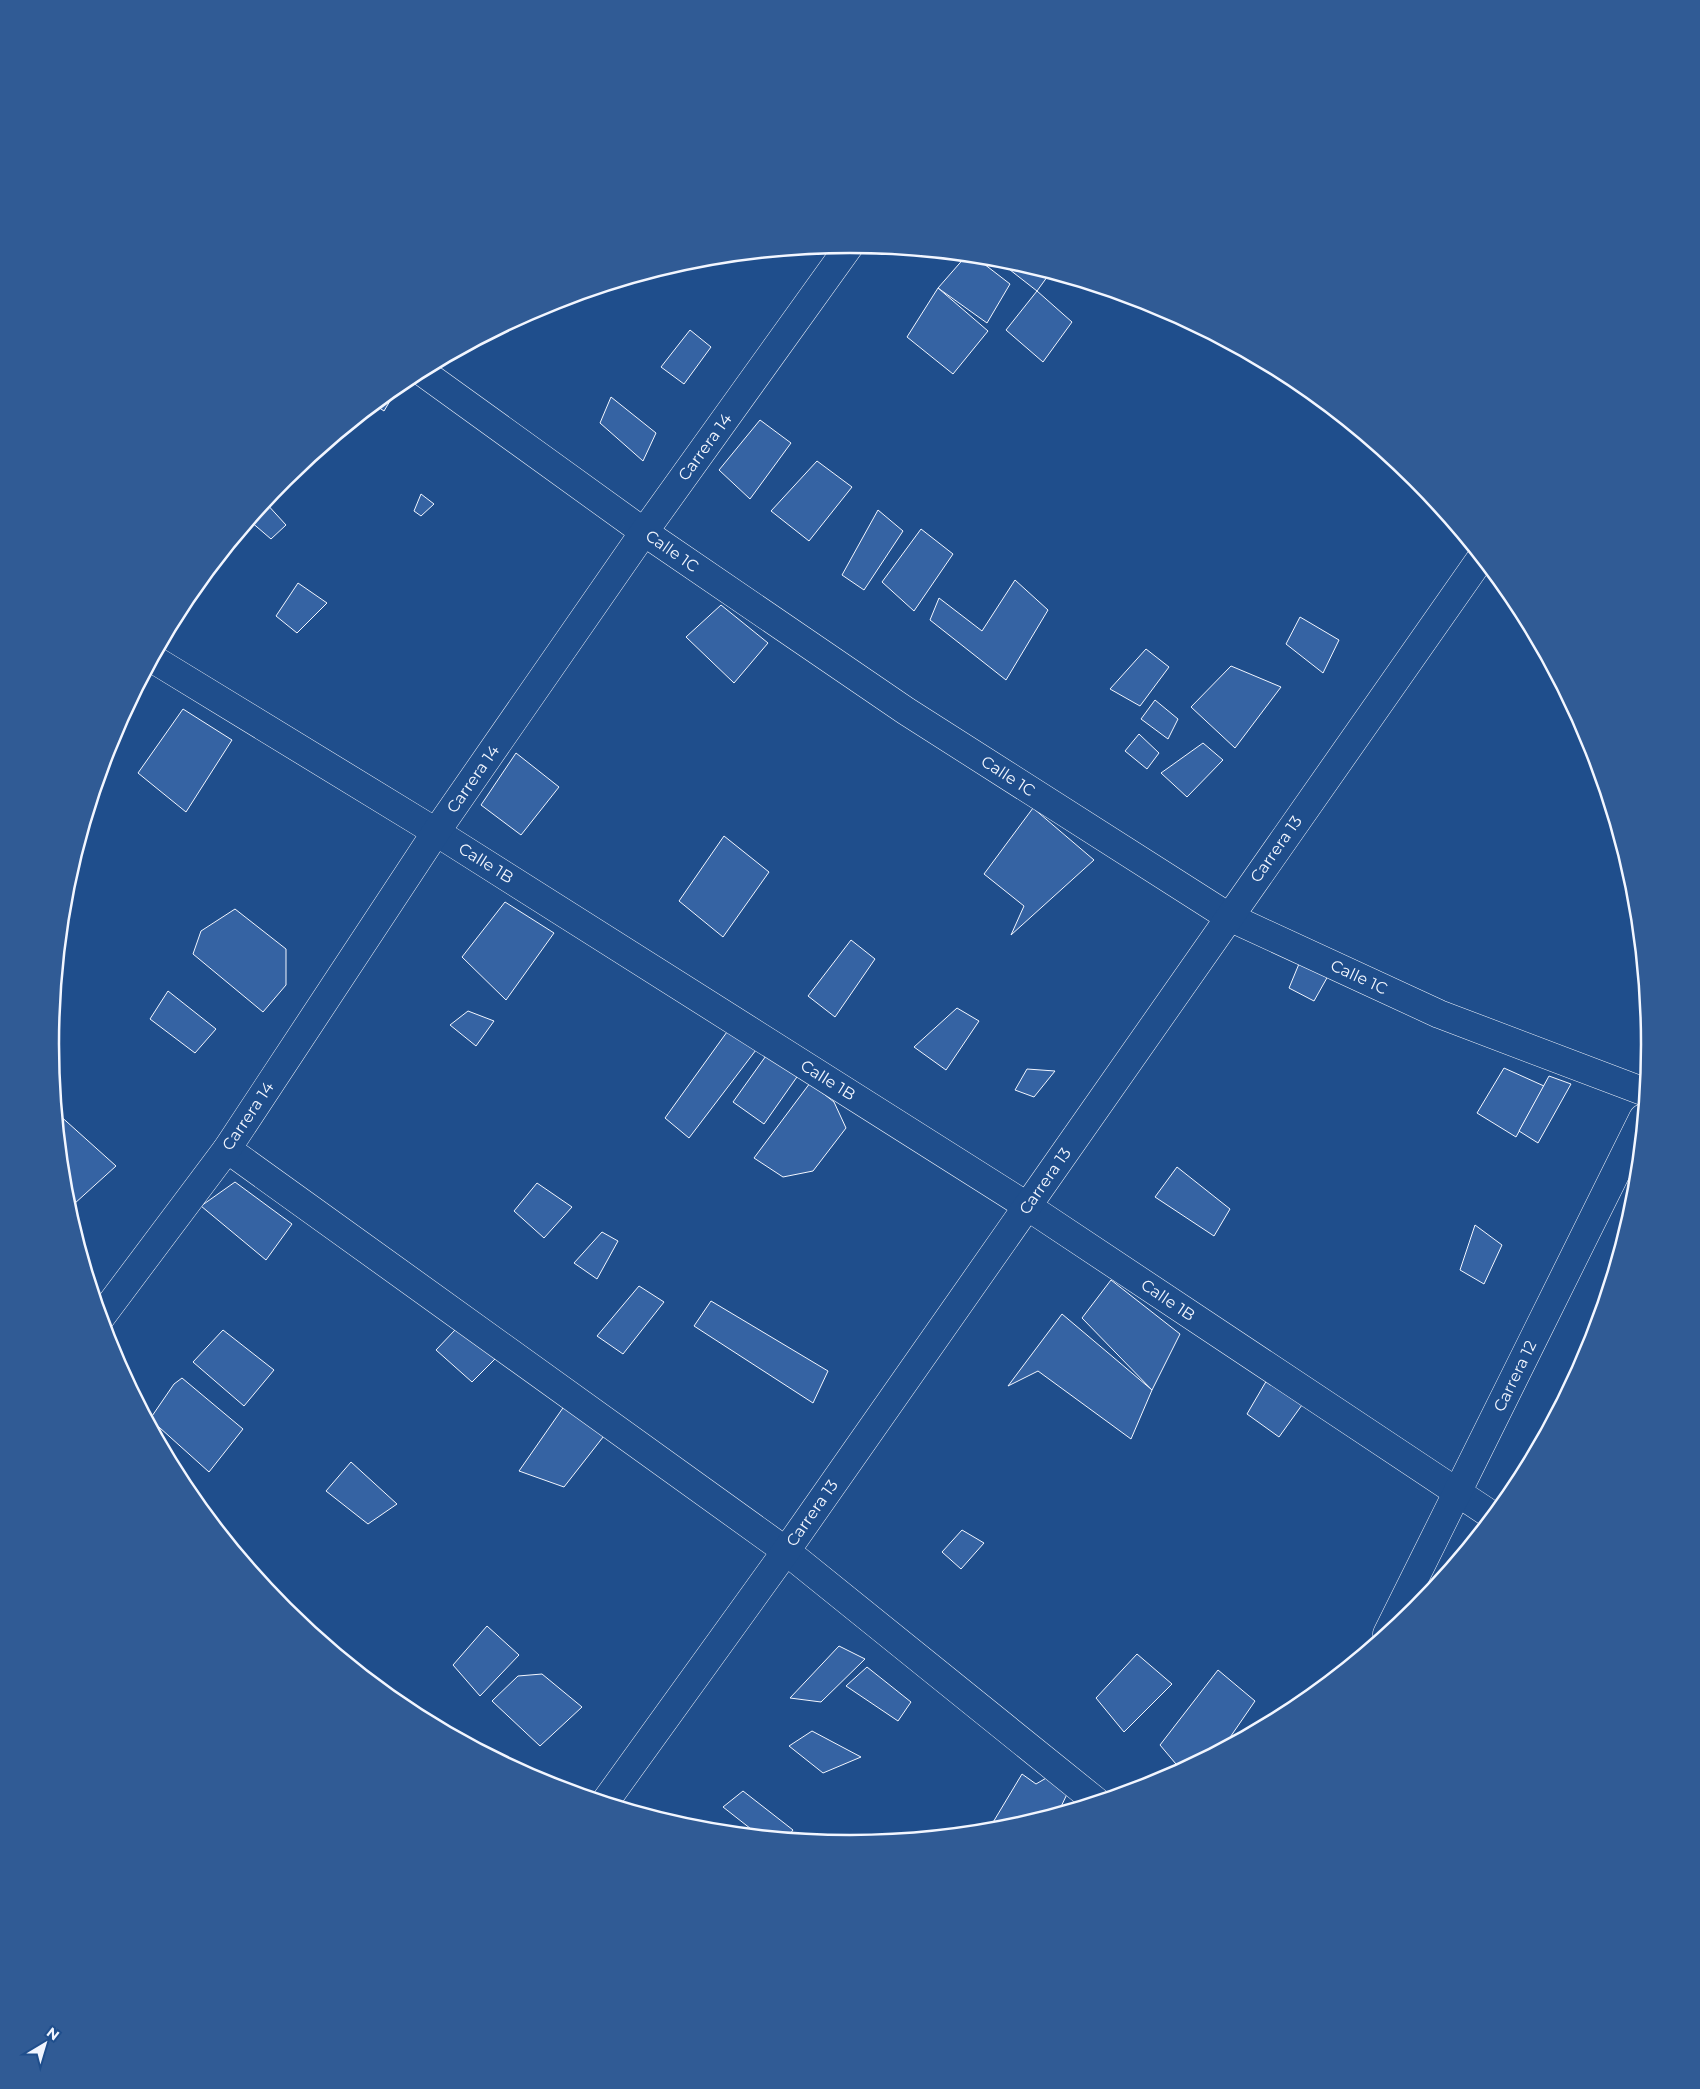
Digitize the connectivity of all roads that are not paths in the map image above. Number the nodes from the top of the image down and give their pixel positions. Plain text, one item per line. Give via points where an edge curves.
1 (844, 253) edge
2 (428, 376) edge
3 (644, 532) junction
4 (1478, 563) edge
5 (158, 662) edge
6 (436, 832) junction
7 (1229, 917) junction
8 (1640, 1090) edge
9 (1636, 1133) edge
10 (227, 1149) junction
11 (1027, 1206) junction
12 (106, 1312) edge
13 (1457, 1494) junction
14 (1488, 1513) edge
15 (786, 1551) junction
16 (1396, 1617) edge
17 (608, 1798) edge
18 (1092, 1798) edge

1 - 3 street, Carrera 14
2 - 3 street, Calle 1C
3 - 6 street, Carrera 14
3 - 7 street, Calle 1C via 906,711
4 - 7 street, Carrera 13
5 - 6 street, Calle 1B
6 - 10 street, Carrera 14
6 - 11 street, Calle 1B
7 - 8 street, Calle 1C via 1439,1014
7 - 11 street, Carrera 13
9 - 13 street, Carrera 12
10 - 12 street, Carrera 14
10 - 15 street
11 - 13 street, Calle 1B
11 - 15 street, Carrera 13
13 - 14 street, Calle 1B
13 - 16 street, Carrera 12
15 - 17 street, Carrera 13
15 - 18 street

